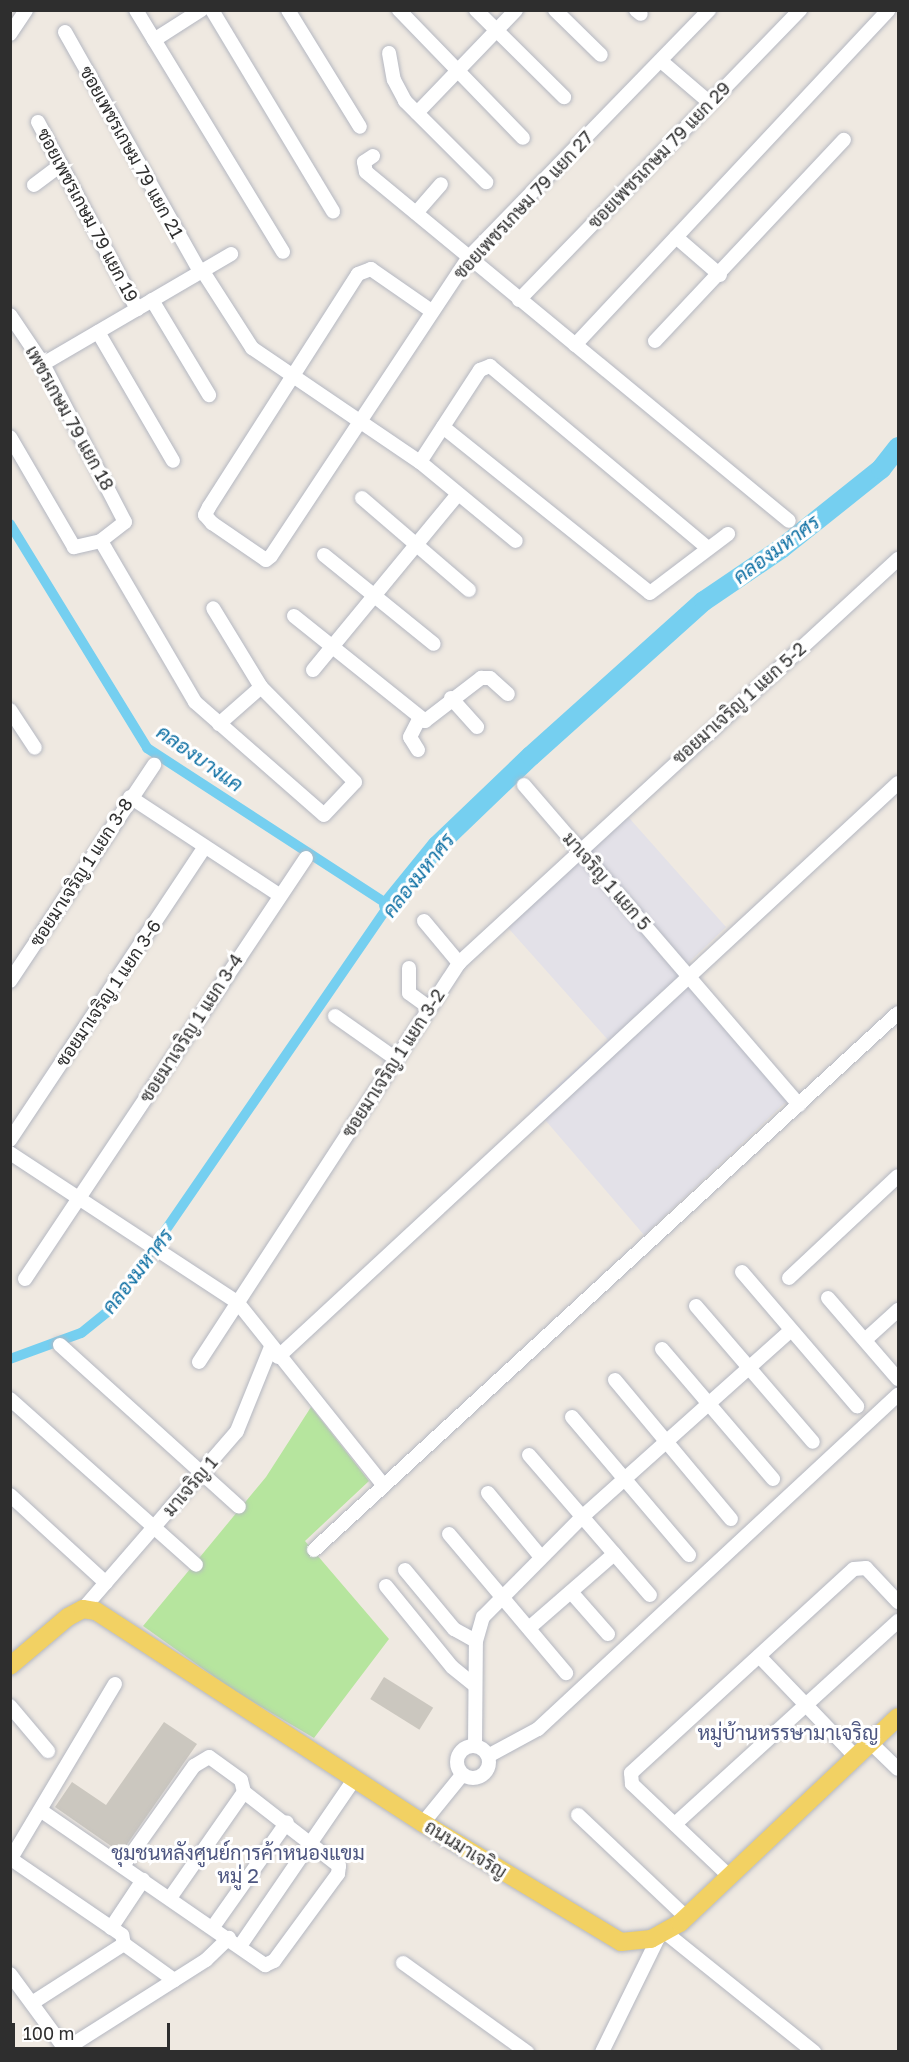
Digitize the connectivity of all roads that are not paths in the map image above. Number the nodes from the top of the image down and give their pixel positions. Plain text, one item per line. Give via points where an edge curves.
1 (26, 10) edge
2 (136, 10) edge
3 (201, 10) edge
4 (212, 10) edge
5 (288, 10) edge
6 (399, 10) edge
7 (476, 10) edge
8 (516, 10) edge
9 (555, 10) edge
10 (709, 10) edge
11 (800, 10) edge
12 (889, 10) edge
13 (65, 32) dead end
14 (496, 32) junction
15 (10, 34) edge
16 (154, 40) junction
17 (389, 53) dead end
18 (601, 55) dead end
19 (661, 61) junction
20 (457, 72) junction
21 (564, 97) dead end
22 (710, 103) junction
23 (417, 113) junction
24 (38, 122) dead end
25 (360, 127) dead end
26 (523, 138) dead end
27 (844, 141) dead end
28 (373, 156) dead end
29 (61, 165) junction
30 (486, 182) dead end
31 (441, 184) dead end
32 (34, 185) dead end
33 (333, 212) dead end
34 (416, 213) junction
35 (676, 237) junction
36 (283, 252) dead end
37 (231, 254) dead end
38 (468, 258) junction
39 (201, 271) junction
40 (720, 275) junction
41 (152, 300) junction
42 (519, 300) junction
43 (138, 309) junction
44 (430, 310) junction
45 (10, 315) edge
46 (98, 332) junction
47 (655, 341) dead end
48 (575, 345) junction
49 (43, 364) junction
50 (296, 376) junction
51 (209, 395) dead end
52 (360, 418) junction
53 (443, 427) junction
54 (10, 437) edge
55 (173, 460) dead end
56 (420, 462) junction
57 (458, 494) junction
58 (362, 498) dead end
59 (789, 521) dead end
60 (728, 534) dead end
61 (100, 541) junction
62 (516, 541) dead end
63 (416, 546) junction
64 (708, 548) junction
65 (324, 555) dead end
66 (898, 559) edge
67 (469, 590) dead end
68 (375, 597) junction
69 (213, 608) dead end
70 (294, 616) dead end
71 (434, 644) dead end
72 (333, 648) junction
73 (313, 670) dead end
74 (261, 687) junction
75 (508, 694) dead end
76 (451, 698) junction
77 (10, 710) edge
78 (420, 717) junction
79 (219, 724) junction
80 (477, 727) dead end
81 (35, 748) dead end
82 (418, 750) dead end
83 (154, 765) dead end
84 (898, 783) edge
85 (524, 785) dead end
86 (130, 797) junction
87 (205, 847) junction
88 (580, 848) junction
89 (306, 858) dead end
90 (279, 895) junction
91 (424, 921) dead end
92 (459, 963) junction
93 (409, 968) dead end
94 (689, 977) junction
95 (10, 981) edge
96 (428, 1007) junction
97 (898, 1013) edge
98 (335, 1016) dead end
99 (396, 1059) junction
100 (799, 1105) junction
101 (10, 1140) edge
102 (10, 1153) edge
103 (898, 1176) edge
104 (78, 1199) junction
105 (742, 1272) dead end
106 (789, 1278) dead end
107 (25, 1279) dead end
108 (828, 1298) dead end
109 (238, 1304) junction
110 (696, 1306) dead end
111 (898, 1310) edge
112 (791, 1330) junction
113 (865, 1340) junction
114 (60, 1345) dead end
115 (662, 1349) dead end
116 (275, 1352) junction
117 (199, 1362) dead end
118 (748, 1367) junction
119 (898, 1379) edge
120 (615, 1380) dead end
121 (898, 1395) edge
122 (10, 1399) edge
123 (708, 1405) junction
124 (857, 1406) dead end
125 (572, 1417) dead end
126 (813, 1442) dead end
127 (666, 1444) junction
128 (528, 1455) dead end
129 (201, 1474) junction
130 (773, 1479) dead end
131 (627, 1481) junction
132 (384, 1486) junction
133 (488, 1493) dead end
134 (10, 1495) edge
135 (239, 1507) dead end
136 (582, 1517) junction
137 (731, 1519) dead end
138 (153, 1528) junction
139 (449, 1534) dead end
140 (314, 1550) dead end
141 (614, 1554) junction
142 (689, 1556) dead end
143 (541, 1557) junction
144 (195, 1565) dead end
145 (405, 1570) dead end
146 (106, 1583) junction
147 (386, 1586) dead end
148 (571, 1592) junction
149 (501, 1595) junction
150 (650, 1595) dead end
151 (898, 1602) edge
152 (83, 1609) junction
153 (898, 1621) edge
154 (529, 1628) junction
155 (608, 1634) dead end
156 (476, 1641) junction
157 (759, 1656) junction
158 (10, 1666) edge
159 (566, 1673) dead end
160 (115, 1684) dead end
161 (474, 1685) junction
162 (806, 1705) junction
163 (10, 1706) edge
164 (898, 1717) edge
165 (871, 1743) junction
166 (475, 1746) junction
167 (48, 1751) dead end
168 (488, 1756) junction
169 (856, 1757) junction
170 (898, 1769) edge
171 (462, 1774) junction
172 (355, 1778) junction
173 (244, 1792) junction
174 (43, 1812) junction
175 (578, 1815) dead end
176 (287, 1822) junction
177 (423, 1823) junction
178 (675, 1824) junction
179 (312, 1841) junction
180 (11, 1859) edge
181 (123, 1866) junction
182 (729, 1876) junction
183 (143, 1880) junction
184 (170, 1898) junction
185 (686, 1917) junction
186 (213, 1927) junction
187 (111, 1928) junction
188 (662, 1935) junction
189 (235, 1942) junction
190 (124, 1944) junction
191 (404, 1963) dead end
192 (10, 1974) edge
193 (174, 1980) junction
194 (32, 2003) junction
195 (63, 2050) edge
196 (527, 2052) edge
197 (602, 2052) edge
198 (814, 2052) edge

1 - 15 street
2 - 16 street
3 - 16 street
4 - 33 street
5 - 25 street
6 - 20 street
7 - 14 street
8 - 14 street
9 - 18 street
10 - 19 street, ซอยเพชรเกษม 79 แยก 27
11 - 22 street, ซอยเพชรเกษม 79 แยก 29
12 - 35 street
13 - 39 street, ซอยเพชรเกษม 79 แยก 21
14 - 20 street
14 - 21 street
16 - 36 street
17 - 23 street via 398,91
19 - 22 street
19 - 38 street, ซอยเพชรเกษม 79 แยก 27
20 - 23 street
20 - 26 street
22 - 42 street, ซอยเพชรเกษม 79 แยก 29
23 - 30 street
24 - 29 street, ซอยเพชรเกษม 79 แยก 19
27 - 40 street
28 - 34 street via 364,162 366,172
29 - 32 street
29 - 43 street, ซอยเพชรเกษม 79 แยก 19
31 - 34 street
34 - 38 street
35 - 40 street
35 - 48 street
37 - 39 street
38 - 42 street
38 - 44 street, ซอยเพชรเกษม 79 แยก 27
39 - 41 street
39 - 50 street, ซอยเพชรเกษม 79 แยก 21 via 252,348
40 - 47 street
41 - 43 street
41 - 51 street
42 - 48 street
43 - 46 street
44 - 50 street via 366,269 358,274
44 - 52 street, ซอยเพชรเกษม 79 แยก 27
45 - 49 street, เพชรเกษม 79 แยก 18
46 - 49 street
46 - 55 street
48 - 59 street
49 - 61 street, เพชรเกษม 79 แยก 18 via 125,522
50 - 52 street, ซอยเพชรเกษม 79 แยก 21
50 - 52 street, ซอยเพชรเกษม 79 แยก 27 via 205,515 266,560
52 - 56 street, ซอยเพชรเกษม 79 แยก 21
53 - 56 street
53 - 64 street via 647,591 657,590
53 - 64 street via 480,370 490,366
54 - 61 street via 74,547
56 - 57 street, ซอยเพชรเกษม 79 แยก 21
57 - 62 street, ซอยเพชรเกษม 79 แยก 21
57 - 63 street
58 - 63 street
60 - 64 street
61 - 79 street via 195,702
63 - 67 street
63 - 68 street
65 - 68 street
66 - 88 street, ซอยมาเจริญ 1 แยก 5-2
68 - 71 street
68 - 72 street
69 - 74 street
70 - 72 street
72 - 73 street
72 - 78 street
74 - 79 street
74 - 79 street via 355,782 331,810 324,815 318,811
75 - 76 street via 486,677
76 - 78 street via 428,719
76 - 80 street
77 - 81 street
78 - 82 street via 410,737
83 - 86 street, ซอยมาเจริญ 1 แยก 3-8
84 - 94 street
85 - 88 street, มาเจริญ 1 แยก 5
86 - 87 street
86 - 95 street, ซอยมาเจริญ 1 แยก 3-8
87 - 90 street
87 - 101 street, ซอยมาเจริญ 1 แยก 3-6
88 - 92 street, ซอยมาเจริญ 1 แยก 3-2
88 - 94 street, มาเจริญ 1 แยก 5
89 - 90 street, ซอยมาเจริญ 1 แยก 3-4
90 - 104 street, ซอยมาเจริญ 1 แยก 3-4
91 - 92 street
92 - 96 street, ซอยมาเจริญ 1 แยก 3-2
93 - 96 street via 409,993
94 - 100 street, มาเจริญ 1 แยก 5
94 - 116 street
96 - 99 street, ซอยมาเจริญ 1 แยก 3-2
97 - 100 street
98 - 99 street
99 - 109 street, ซอยมาเจริญ 1 แยก 3-2
100 - 132 street
102 - 104 street
103 - 106 street
104 - 107 street, ซอยมาเจริญ 1 แยก 3-4
104 - 109 street
105 - 112 street
108 - 113 street
109 - 116 street
109 - 117 street, ซอยมาเจริญ 1 แยก 3-2
110 - 118 street
111 - 113 street
112 - 118 street
112 - 124 street
113 - 119 street
114 - 129 street
115 - 123 street
116 - 129 street, มาเจริญ 1 via 237,1431
116 - 132 street
118 - 123 street
118 - 126 street
120 - 127 street
121 - 168 street via 538,1729
122 - 138 street
123 - 127 street
123 - 130 street
125 - 131 street
127 - 131 street
127 - 137 street
128 - 136 street
129 - 135 street
129 - 138 street, มาเจริญ 1
131 - 136 street
131 - 142 street
132 - 140 street
133 - 143 street
134 - 146 street
136 - 141 street
136 - 143 street
138 - 144 street
138 - 146 street, มาเจริญ 1
139 - 149 street
141 - 148 street
141 - 150 street
143 - 149 street
145 - 156 street via 454,1629
146 - 152 street, มาเจริญ 1
147 - 161 street via 452,1667
148 - 154 street
148 - 155 street
149 - 154 street
149 - 156 street via 483,1617
151 - 157 street via 866,1568 854,1569
152 - 158 main road
152 - 172 main road, ถนนมาเจริญ via 107,1617
153 - 162 street
154 - 159 street
156 - 161 street
157 - 162 street
157 - 178 street via 631,1773 632,1784
160 - 174 street
161 - 166 street
162 - 169 street
162 - 178 street
163 - 167 street
164 - 165 main road, ถนนมาเจริญ
165 - 169 main road, ถนนมาเจริญ
165 - 170 street
166 - 168 street
166 - 171 street via 458,1755
168 - 171 street via 482,1775
169 - 182 main road, ถนนมาเจริญ
171 - 177 street
172 - 177 main road, ถนนมาเจริญ
172 - 179 street
173 - 176 street
173 - 181 street via 241,1780 214,1759 204,1758
173 - 184 street
174 - 180 street
174 - 181 street
175 - 185 street
176 - 179 street
176 - 186 street
177 - 188 main road, ถนนมาเจริญ via 605,1937 636,1943
178 - 182 street
179 - 189 street
179 - 189 street via 339,1866 338,1874 270,1965
180 - 187 street
181 - 183 street
182 - 185 main road, ถนนมาเจริญ
183 - 184 street
183 - 187 street
184 - 186 street
185 - 188 main road, ถนนมาเจริญ
186 - 189 street
187 - 190 street via 122,1935
188 - 197 street
188 - 198 street
189 - 193 street
190 - 193 street
190 - 194 street
191 - 196 street
192 - 194 street
193 - 195 street
194 - 195 street

